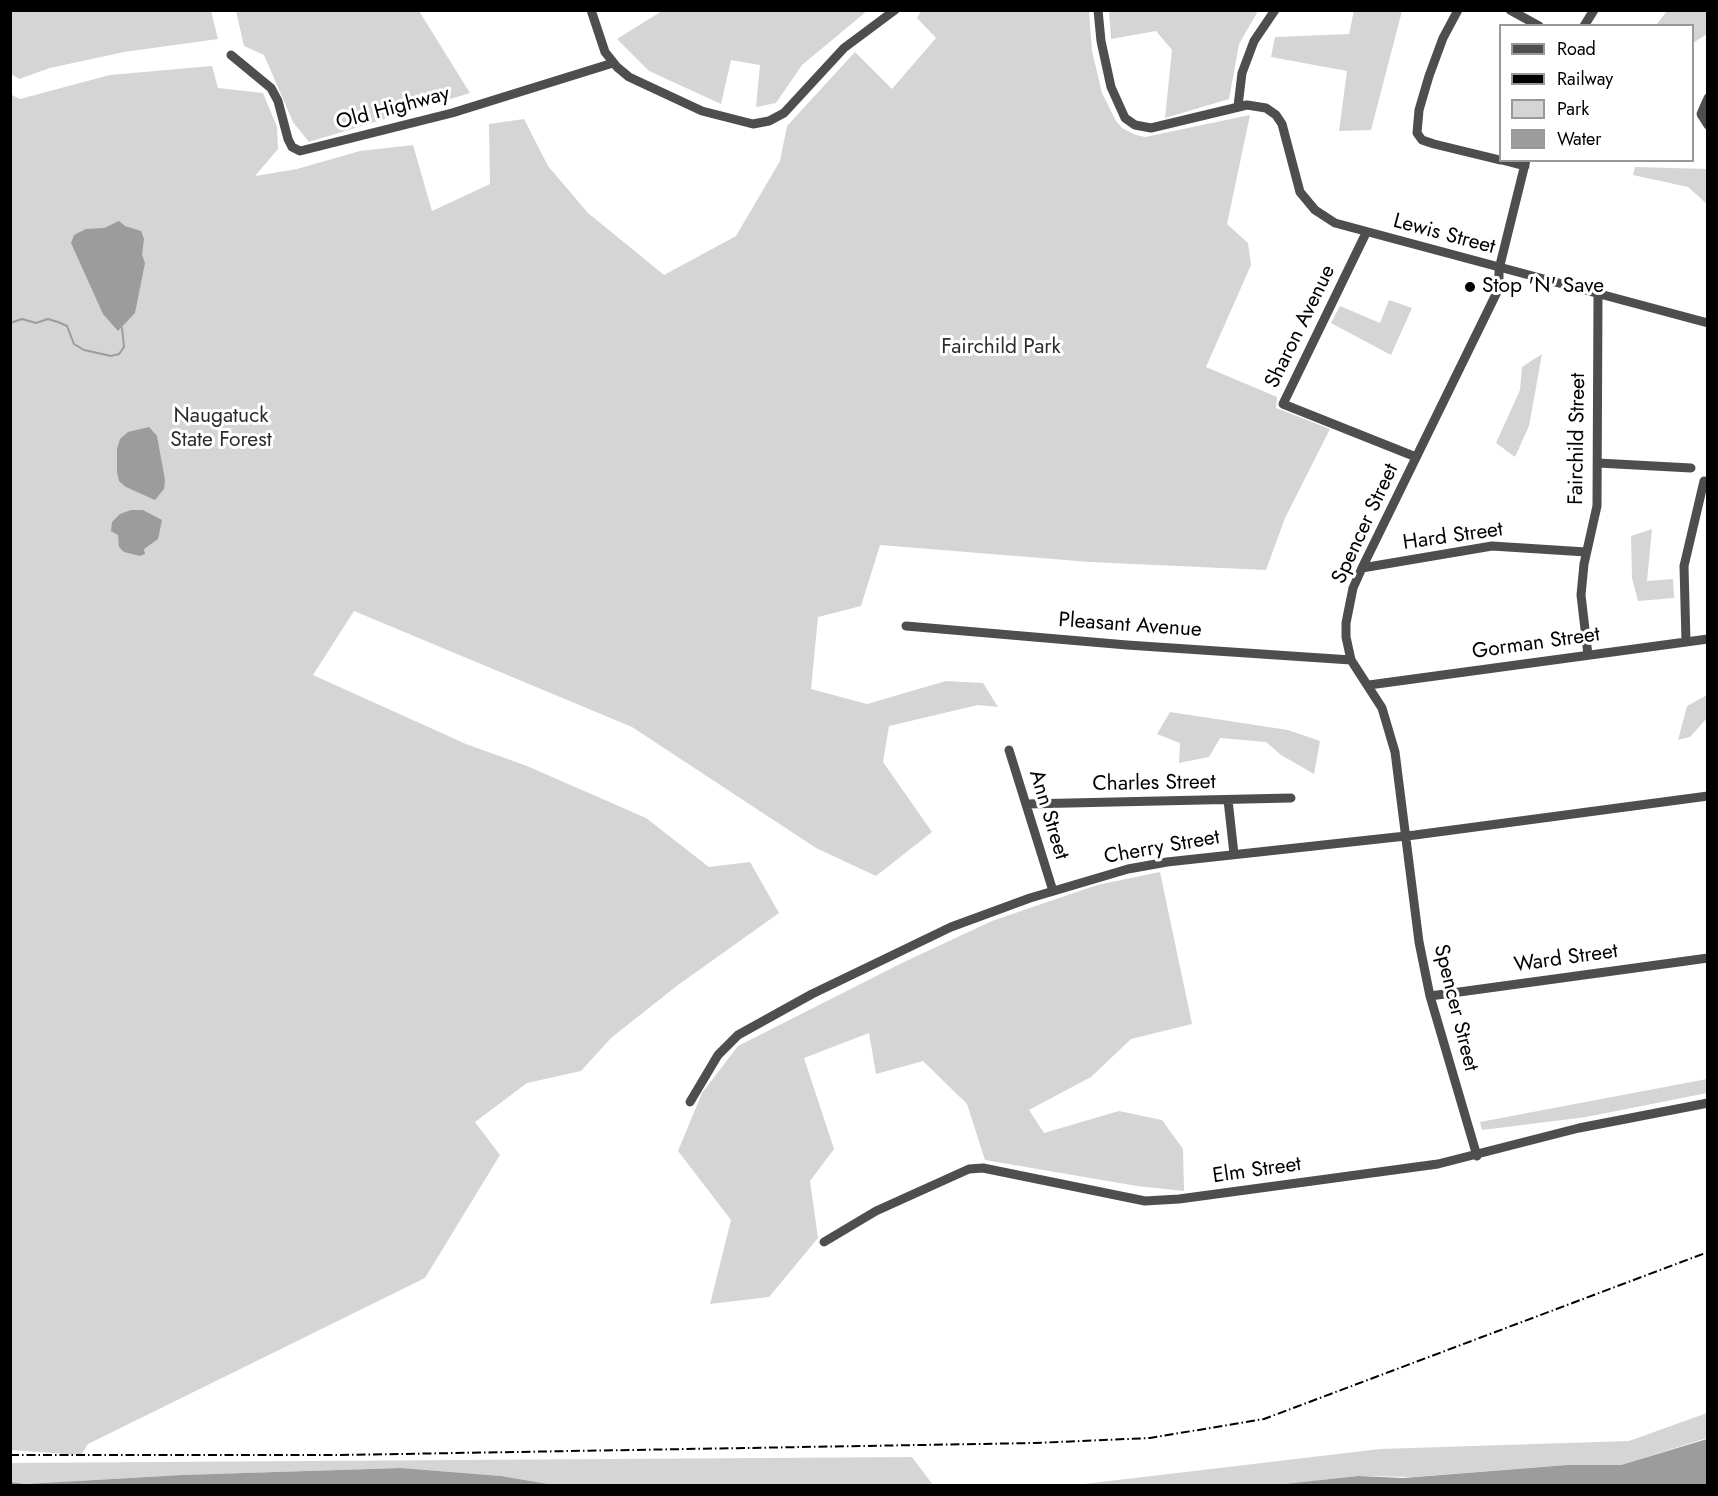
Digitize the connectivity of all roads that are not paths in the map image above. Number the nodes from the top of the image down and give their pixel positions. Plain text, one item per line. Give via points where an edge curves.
1 (591, 10) edge
2 (895, 10) edge
3 (1098, 10) edge
4 (1275, 10) edge
5 (1458, 10) edge
6 (1510, 10) edge
7 (1594, 10) edge
8 (1535, 24) edge
9 (1585, 24) edge
10 (231, 55) dead end
11 (613, 63) junction
12 (1707, 98) edge
13 (1238, 106) junction
14 (1705, 122) edge
15 (1499, 160) edge
16 (1525, 163) edge
17 (1366, 233) junction
18 (1499, 269) junction
19 (1598, 294) junction
20 (1707, 323) edge
21 (1416, 457) junction
22 (1598, 463) junction
23 (1691, 468) dead end
24 (1704, 481) dead end
25 (1586, 552) junction
26 (1362, 568) junction
27 (906, 626) dead end
28 (1707, 639) edge
29 (1686, 642) junction
30 (1588, 655) junction
31 (1352, 660) junction
32 (1369, 686) junction
33 (1009, 750) dead end
34 (1707, 796) edge
35 (1292, 798) dead end
36 (1228, 800) junction
37 (1026, 804) junction
38 (1408, 836) junction
39 (1234, 854) junction
40 (1053, 891) junction
41 (1707, 958) edge
42 (1430, 996) junction
43 (690, 1102) dead end
44 (1707, 1103) edge
45 (1478, 1156) junction
46 (824, 1242) dead end

1 - 11 street via 602,47
2 - 11 street via 844,48 784,113 763,123 744,124 702,111 646,86
3 - 13 street via 1111,87 1125,118 1135,125 1151,129
4 - 13 street via 1254,41 1242,73
5 - 15 street via 1429,76 1417,134 1434,144
6 - 8 street
7 - 9 street
10 - 11 street, Old Highway via 271,88 288,139 300,151 452,113
12 - 14 street via 1702,108
13 - 17 street, Lewis Street via 1258,106 1276,115 1284,130 1295,182 1307,203 1335,223
16 - 18 street, Spencer Street
17 - 18 street, Lewis Street
17 - 21 street, Sharon Avenue via 1283,404
18 - 19 street, Lewis Street
18 - 21 street, Spencer Street via 1499,288
19 - 20 street, Lewis Street
19 - 22 street, Fairchild Street
21 - 26 street, Spencer Street
22 - 23 street
22 - 25 street, Fairchild Street via 1597,506
24 - 29 street via 1684,566
25 - 26 street, Hard Street via 1492,546
25 - 30 street, Fairchild Street via 1581,595
26 - 31 street, Spencer Street via 1353,588 1346,623
27 - 31 street, Pleasant Avenue
28 - 29 street, Gorman Street
29 - 30 street, Gorman Street
30 - 32 street, Gorman Street
31 - 32 street, Spencer Street
32 - 38 street, Spencer Street via 1382,708 1395,752
33 - 37 street, Ann Street
34 - 38 street, Cherry Street
35 - 36 street
36 - 37 street, Charles Street
36 - 39 street, Charles Street
37 - 40 street, Ann Street
38 - 39 street, Cherry Street
38 - 42 street, Spencer Street via 1419,942
39 - 40 street, Cherry Street via 1128,869
40 - 43 street, Cherry Street via 969,919 812,994 738,1035 718,1055
41 - 42 street, Ward Street
42 - 45 street, Spencer Street
44 - 45 street, Elm Street via 1579,1128
45 - 46 street, Elm Street via 1348,1177 1145,1201 982,1168 969,1169 876,1211

